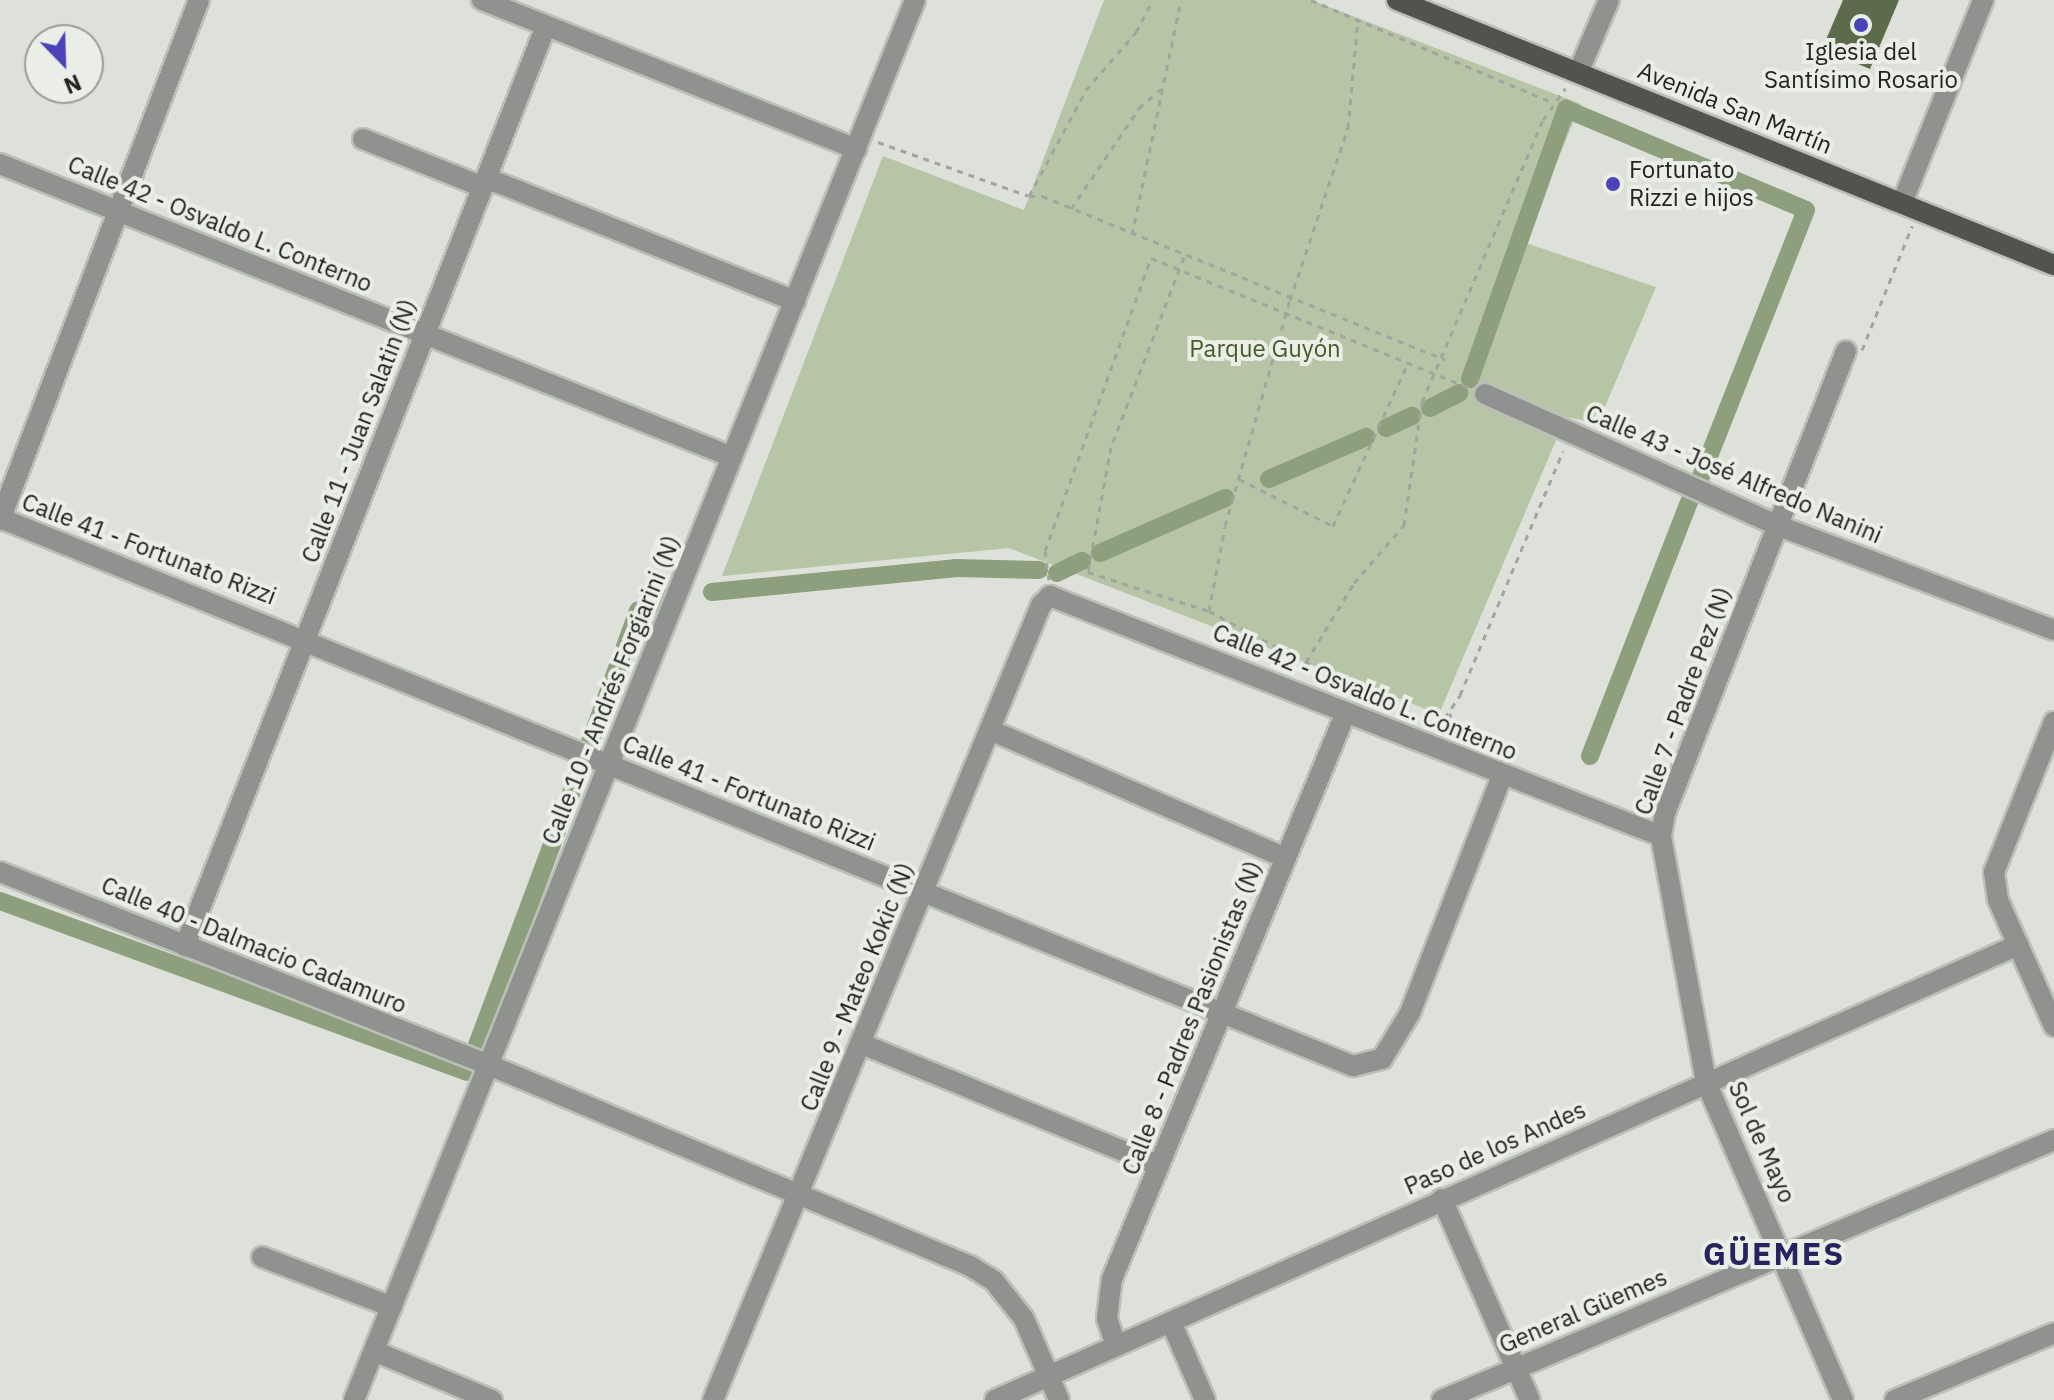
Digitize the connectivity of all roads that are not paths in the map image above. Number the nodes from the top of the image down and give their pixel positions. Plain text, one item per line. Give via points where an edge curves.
1 (199, 0) edge
2 (482, 0) edge
3 (915, 0) edge
4 (1397, 0) edge
5 (1609, 0) edge
6 (1983, 0) edge
7 (546, 26) junction
8 (1578, 73) junction
9 (363, 139) dead end
10 (858, 142) junction
11 (0, 164) edge
12 (485, 182) junction
13 (1910, 206) junction
14 (118, 212) junction
15 (2054, 265) edge
16 (795, 301) junction
17 (425, 334) junction
18 (1846, 351) road end
19 (1485, 394) road end
20 (732, 457) junction
21 (0, 519) edge
22 (1776, 525) junction
23 (1050, 596) joint
24 (2054, 630) edge
25 (306, 638) junction
26 (1346, 712) junction
27 (2054, 722) edge
28 (990, 730) junction
29 (609, 765) junction
30 (1502, 776) junction
31 (1661, 836) junction
32 (1286, 858) junction
33 (0, 872) edge
34 (924, 891) junction
35 (2018, 945) junction
36 (185, 946) junction
37 (1222, 1013) junction
38 (2054, 1026) edge
39 (862, 1044) junction
40 (489, 1065) junction
41 (1706, 1082) junction
42 (2054, 1140) edge
43 (1159, 1166) junction
44 (801, 1193) junction
45 (1442, 1199) junction
46 (1784, 1256) junction
47 (262, 1257) dead end
48 (392, 1307) junction
49 (1171, 1322) junction
50 (2054, 1333) edge
51 (1116, 1346) junction
52 (374, 1351) junction
53 (1516, 1367) junction
54 (1048, 1376) junction
55 (354, 1400) edge
56 (492, 1400) edge
57 (713, 1400) edge
58 (995, 1400) edge
59 (1059, 1400) edge
60 (1205, 1400) edge
61 (1442, 1400) edge
62 (1530, 1400) edge
63 (1843, 1400) edge
64 (1895, 1400) edge

1 - 14 street
2 - 7 street
3 - 10 street, Calle 10 - Andrés Forgiarini (N)
4 - 8 main road, Avenida San Martín
5 - 8 street
6 - 13 street
7 - 10 street
7 - 12 street, Calle 11 - Juan Salatin (N)
8 - 13 main road, Avenida San Martín
9 - 12 street
10 - 16 street, Calle 10 - Andrés Forgiarini (N)
11 - 14 street, Calle 42 - Osvaldo L. Conterno
12 - 16 street
12 - 17 street, Calle 11 - Juan Salatin (N)
13 - 15 main road, Avenida San Martín
14 - 17 street, Calle 42 - Osvaldo L. Conterno
14 - 21 street
16 - 20 street, Calle 10 - Andrés Forgiarini (N)
17 - 20 street, Calle 42 - Osvaldo L. Conterno
17 - 25 street, Calle 11 - Juan Salatin (N)
18 - 22 street, Calle 7 - Padre Pez (N)
19 - 22 street, Calle 43 - José Alfredo Nanini
20 - 29 street, Calle 10 - Andrés Forgiarini (N)
21 - 25 street, Calle 41 - Fortunato Rizzi
22 - 24 street, Calle 43 - José Alfredo Nanini
22 - 31 street, Calle 7 - Padre Pez (N) via 1665,813
23 - 26 street, Calle 42 - Osvaldo L. Conterno
23 - 28 street, Calle 9 - Mateo Kokic (N) via 1041,605
25 - 29 street, Calle 41 - Fortunato Rizzi
25 - 36 street, Calle 11 - Juan Salatin (N)
26 - 30 street, Calle 42 - Osvaldo L. Conterno
26 - 32 street, Calle 8 - Padres Pasionistas (N)
27 - 35 street via 1994,872 1998,900
28 - 32 street
28 - 34 street, Calle 9 - Mateo Kokic (N)
29 - 34 street, Calle 41 - Fortunato Rizzi
29 - 40 street, Calle 10 - Andrés Forgiarini (N)
30 - 31 street, Calle 42 - Osvaldo L. Conterno
30 - 37 street, Calle 41 - Fortunato Rizzi via 1410,1013 1388,1053 1367,1066 1353,1066
31 - 41 street, Calle 7 - Padre Pez (N)
32 - 37 street, Calle 8 - Padres Pasionistas (N)
33 - 36 street, Calle 40 - Dalmacio Cadamuro
34 - 37 street, Calle 41 - Fortunato Rizzi
34 - 39 street, Calle 9 - Mateo Kokic (N)
35 - 38 street
35 - 41 street, Paso de los Andes
36 - 40 street, Calle 40 - Dalmacio Cadamuro
37 - 43 street, Calle 8 - Padres Pasionistas (N)
39 - 43 street
39 - 44 street, Calle 9 - Mateo Kokic (N)
40 - 44 street, Calle 40 - Dalmacio Cadamuro
40 - 48 street, Calle 10 - Andrés Forgiarini (N)
41 - 45 street, Paso de los Andes
41 - 46 street, Sol de Mayo
42 - 46 street, General Güemes
43 - 51 street, Calle 8 - Padres Pasionistas (N) via 1107,1300
44 - 54 street, Calle 40 - Dalmacio Cadamuro via 994,1281 1024,1319
44 - 57 street, Calle 9 - Mateo Kokic (N)
45 - 49 street, Paso de los Andes
45 - 53 street
46 - 53 street, General Güemes
46 - 63 street, Sol de Mayo
47 - 48 street
48 - 52 street, Calle 10 - Andrés Forgiarini (N)
49 - 51 street, Paso de los Andes
49 - 60 street
50 - 64 street
51 - 54 street, Paso de los Andes
52 - 55 street, Calle 10 - Andrés Forgiarini (N)
52 - 56 street
53 - 61 street, General Güemes
53 - 62 street
54 - 58 street, Paso de los Andes
54 - 59 street, Calle 40 - Dalmacio Cadamuro

